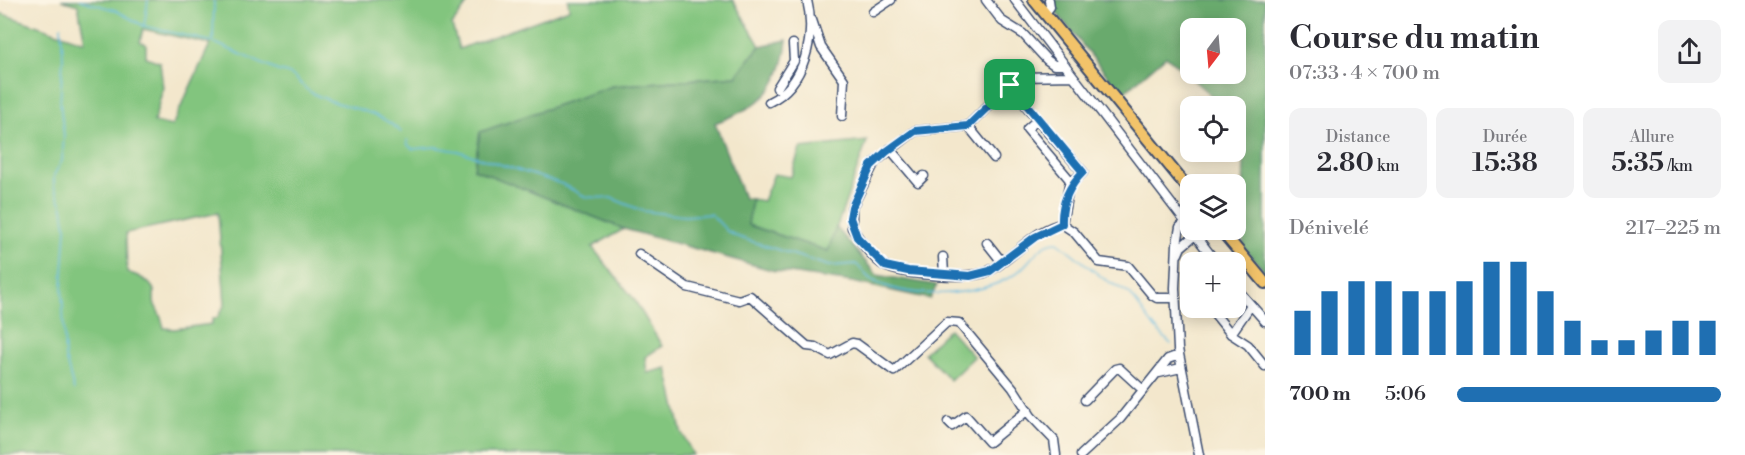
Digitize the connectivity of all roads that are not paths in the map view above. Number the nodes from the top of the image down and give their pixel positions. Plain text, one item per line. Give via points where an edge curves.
1 (807, 0) edge
2 (891, 0) edge
3 (986, 0) edge
4 (1015, 0) edge
5 (1034, 0) edge
6 (1049, 0) edge
7 (873, 12) dead end
8 (1045, 13) junction
9 (810, 14) junction
10 (793, 44) dead end
11 (1065, 65) junction
12 (1073, 76) junction
13 (1010, 85) junction
14 (842, 116) dead end
15 (1037, 120) junction
16 (968, 126) junction
17 (890, 149) junction
18 (994, 158) dead end
19 (924, 176) dead end
20 (1180, 179) edge
21 (1071, 184) junction
22 (1180, 216) edge
23 (1062, 224) junction
24 (1180, 229) edge
25 (1189, 240) edge
26 (1199, 240) edge
27 (1229, 240) edge
28 (987, 243) dead end
29 (1208, 252) edge
30 (1178, 254) junction
31 (639, 255) dead end
32 (943, 257) dead end
33 (1002, 262) junction
34 (944, 274) junction
35 (1265, 283) edge
36 (1176, 298) junction
37 (1246, 300) edge
38 (1251, 306) junction
39 (1218, 318) edge
40 (1265, 321) edge
41 (1231, 334) junction
42 (1179, 355) junction
43 (1265, 366) edge
44 (1181, 368) junction
45 (1159, 373) junction
46 (1143, 390) junction
47 (1084, 400) dead end
48 (1028, 410) junction
49 (948, 422) dead end
50 (1056, 455) edge
51 (1081, 455) edge
52 (1199, 455) edge

1 - 9 street
2 - 7 street
3 - 11 street via 1002,21 1023,34 1047,60
4 - 11 street
5 - 8 main road
6 - 8 street via 1050,7
8 - 20 main road
9 - 10 street via 804,63 769,102 794,61
9 - 14 street via 821,47 844,80
11 - 12 street
12 - 13 street via 1021,77
12 - 22 street
13 - 15 street
13 - 16 street
15 - 21 street via 1027,129
15 - 21 street via 1083,172
16 - 17 street via 915,131
16 - 18 street
17 - 19 street via 918,182
17 - 34 street via 871,166 852,207 852,228 885,266
21 - 23 street
23 - 33 street via 1046,230
23 - 36 street via 1074,232 1099,262 1128,266 1152,295
24 - 30 street
25 - 30 street
26 - 29 street
27 - 35 main road
28 - 33 street
30 - 36 street
31 - 48 street via 687,287 738,300 754,298 807,346 830,356 857,344 894,370 947,322 954,321 982,349
32 - 34 street
33 - 34 street via 980,275
36 - 42 street
37 - 38 street
38 - 40 street
38 - 41 street
39 - 41 street
41 - 43 street via 1248,345
42 - 44 street
42 - 45 street via 1168,359
44 - 45 street
44 - 52 street
45 - 46 street
46 - 47 street via 1119,368
46 - 51 street via 1120,419
48 - 49 street via 989,442 966,416 952,426
48 - 50 street via 1054,440

